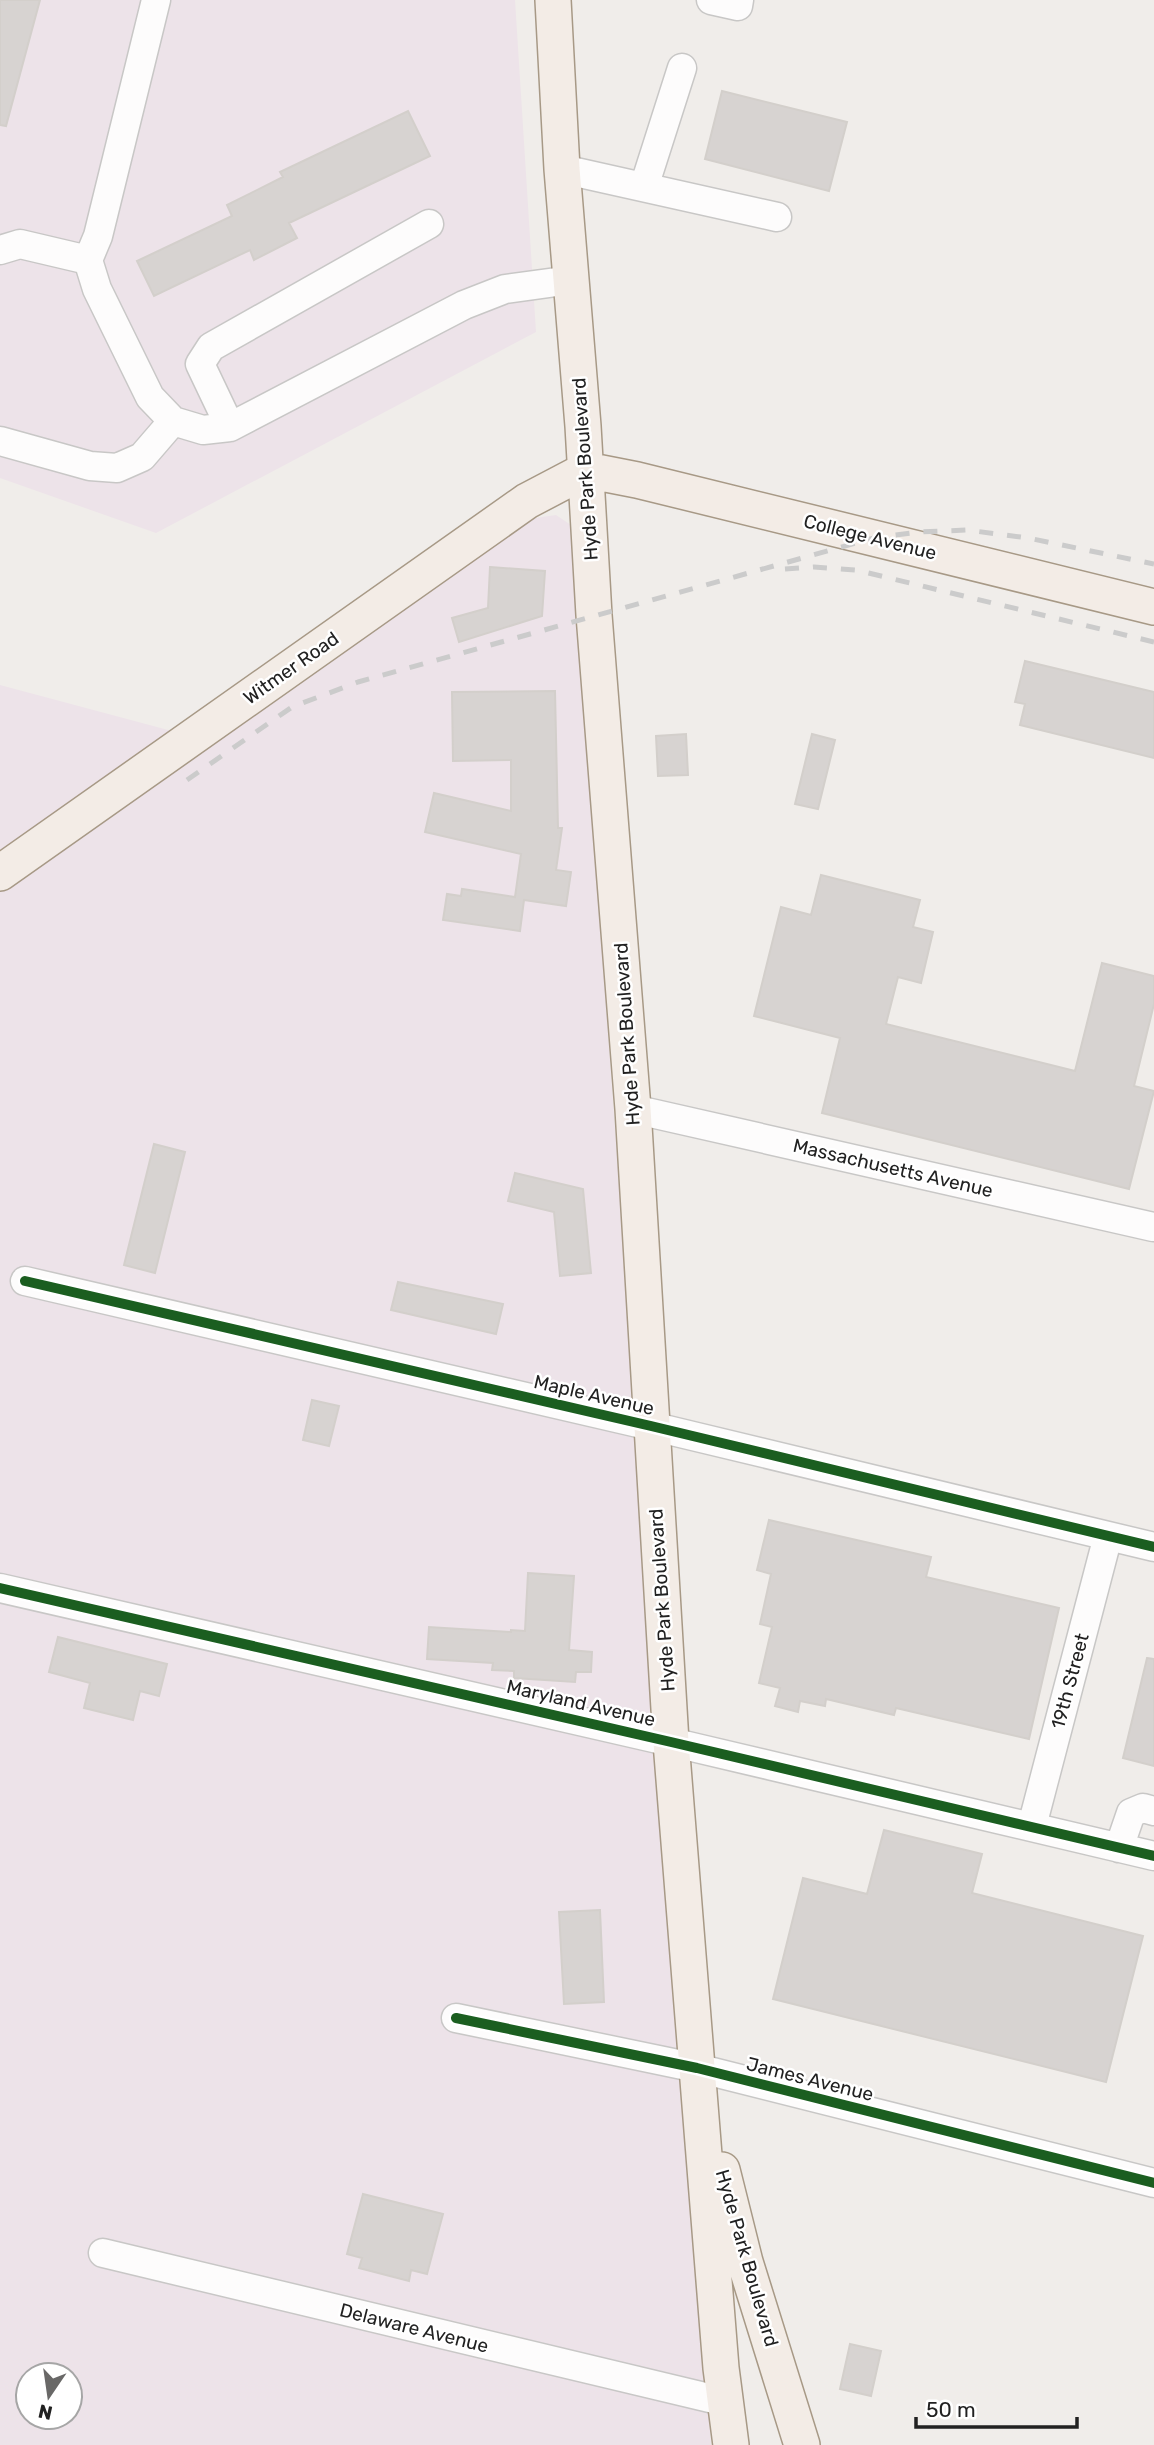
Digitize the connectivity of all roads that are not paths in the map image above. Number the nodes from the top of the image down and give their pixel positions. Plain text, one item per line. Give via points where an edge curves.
1 (156, 0) edge
2 (552, 0) edge
3 (682, 68) dead end
4 (562, 169) junction
5 (644, 187) junction
6 (777, 217) dead end
7 (429, 224) dead end
8 (0, 250) edge
9 (88, 260) junction
10 (571, 280) junction
11 (173, 421) junction
12 (230, 427) junction
13 (0, 441) edge
14 (586, 470) junction
15 (1154, 607) edge
16 (0, 873) edge
17 (633, 1110) junction
18 (1153, 1227) edge
19 (24, 1282) dead end
20 (651, 1426) junction
21 (1108, 1536) junction
22 (1154, 1547) edge
23 (0, 1588) edge
24 (671, 1742) junction
25 (1154, 1811) edge
26 (1032, 1826) junction
27 (1119, 1848) junction
28 (1154, 1856) edge
29 (456, 2018) dead end
30 (697, 2068) junction
31 (1154, 2183) edge
32 (103, 2253) dead end
33 (726, 2402) junction
34 (731, 2445) edge
35 (802, 2445) edge

1 - 9 street via 98,236
2 - 4 main road, Hyde Park Boulevard
3 - 5 street
4 - 5 street
4 - 10 main road, Hyde Park Boulevard
5 - 6 street
7 - 12 street via 211,347 200,364
8 - 9 street via 20,244
9 - 11 street via 97,289 150,397
10 - 12 street via 505,289 464,305
10 - 14 main road, Hyde Park Boulevard
11 - 12 street via 203,430
11 - 13 street via 142,457 117,468 90,466
14 - 15 main road, College Avenue
14 - 16 main road, Witmer Road via 527,501
14 - 17 main road, Hyde Park Boulevard
17 - 18 street, Massachusetts Avenue
17 - 20 main road, Hyde Park Boulevard
19 - 20 street, Maple Avenue
20 - 21 street, Maple Avenue
20 - 24 main road, Hyde Park Boulevard
21 - 22 street, Maple Avenue
21 - 26 street, 19th Street
23 - 24 street, Maryland Avenue
24 - 26 street, Maryland Avenue
24 - 30 main road, Hyde Park Boulevard
25 - 27 street via 1143,1808 1131,1813
26 - 27 street, Maryland Avenue
27 - 28 street, Maryland Avenue
29 - 30 street, James Avenue
30 - 31 street, James Avenue
30 - 33 main road, Hyde Park Boulevard
30 - 35 main road, Hyde Park Boulevard via 745,2262
32 - 33 street, Delaware Avenue
33 - 34 main road, Hyde Park Boulevard

